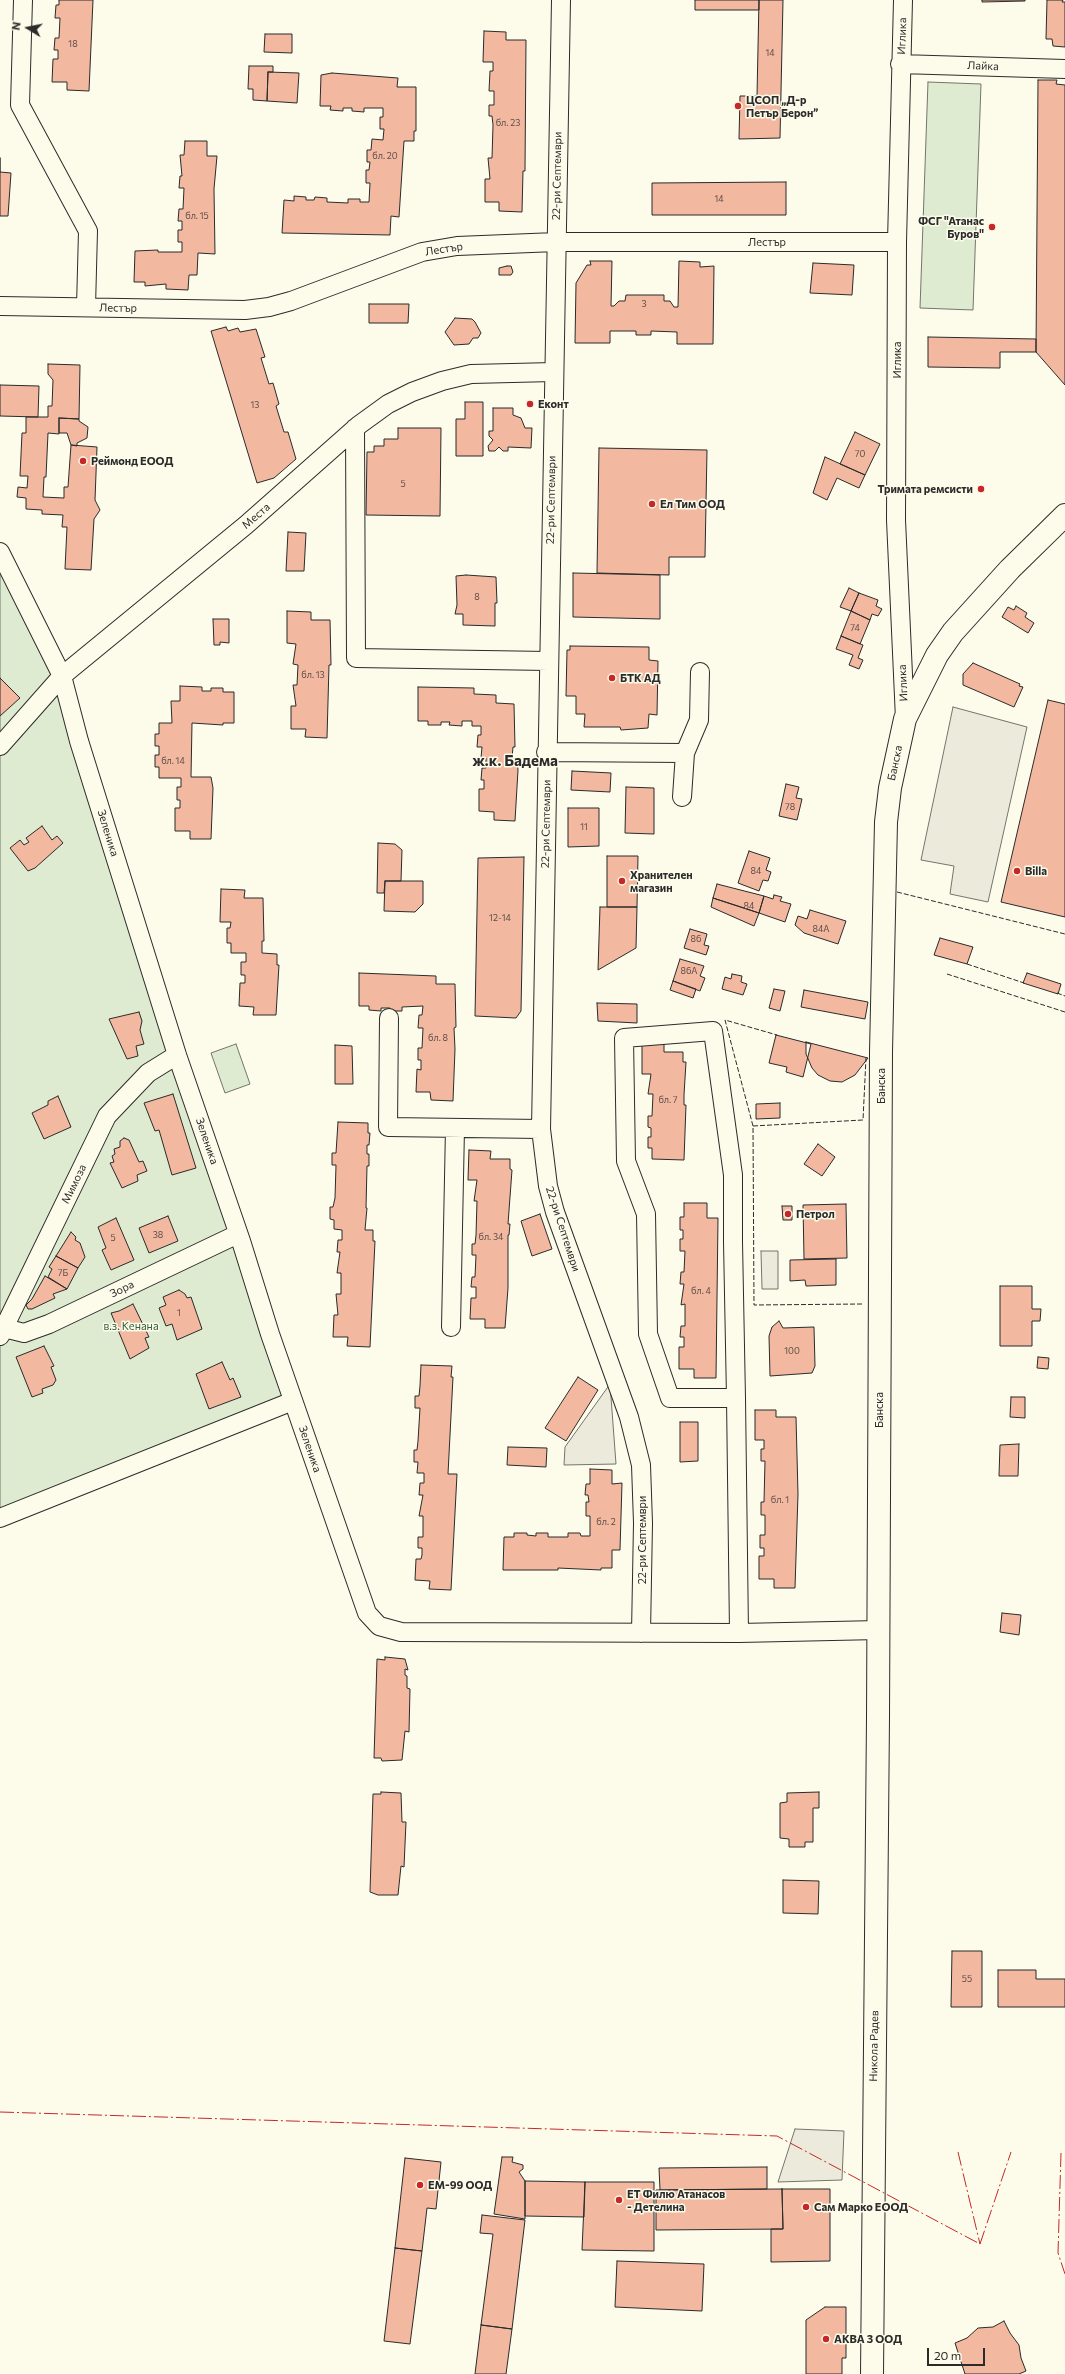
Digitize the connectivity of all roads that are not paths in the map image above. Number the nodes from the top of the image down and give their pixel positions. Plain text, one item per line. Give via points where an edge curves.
1 (23, 0) edge
2 (561, 0) edge
3 (903, 0) edge
4 (900, 64) junction
5 (1065, 69) edge
6 (556, 242) junction
7 (897, 242) junction
8 (0, 306) edge
9 (86, 308) junction
10 (553, 372) junction
11 (355, 428) junction
12 (1065, 515) edge
13 (0, 552) edge
14 (548, 661) junction
15 (700, 672) dead end
16 (62, 676) junction
17 (905, 719) junction
18 (0, 746) edge
19 (546, 752) junction
20 (685, 753) junction
21 (682, 798) dead end
22 (389, 1018) dead end
23 (177, 1055) junction
24 (455, 1128) junction
25 (541, 1129) junction
26 (238, 1234) junction
27 (451, 1328) dead end
28 (2, 1332) edge
29 (736, 1398) junction
30 (293, 1400) junction
31 (0, 1518) edge
32 (879, 1630) junction
33 (641, 1633) junction
34 (738, 1634) junction
35 (878, 1717) joint
36 (872, 2374) edge

1 - 9 street via 20,105 88,231
2 - 6 street, 22-ри Септември
3 - 4 street, Иглика
4 - 5 street, Лайка
4 - 7 street, Иглика
6 - 7 street, Лестър
6 - 9 street, Лестър via 458,246 422,252 269,307 245,310
6 - 10 street, 22-ри Септември
7 - 17 street, Иглика via 896,520
8 - 9 street, Лестър
10 - 11 street, Места via 471,374 442,381 388,404
10 - 14 street, 22-ри Септември
11 - 14 street via 356,658
11 - 16 street, Места via 246,525
12 - 17 street, Банска via 1010,569 953,632 937,655
13 - 16 street, Зеленика
14 - 19 street, 22-ри Септември
15 - 20 street via 699,720
16 - 18 street, Места
16 - 23 street, Зеленика via 79,741
17 - 32 street, Банска via 896,754 886,822 881,1052
19 - 20 street
19 - 25 street, 22-ри Септември
20 - 21 street
22 - 24 street via 388,1127
23 - 26 street, Зеленика
23 - 28 street, Мимоза via 148,1073 107,1116
24 - 25 street
24 - 27 street
25 - 33 street, 22-ри Септември via 548,1186 555,1212 629,1416 641,1465
26 - 28 street, Зора via 49,1324 24,1334
26 - 30 street, Зеленика
29 - 29 street via 670,1398 648,1334 646,1214 626,1161 624,1038 713,1031 733,1175
29 - 34 street
30 - 31 street
30 - 33 street, Зеленика via 367,1612 379,1626 401,1632
32 - 34 street, Зеленика
32 - 35 street, Банска
33 - 34 street, Зеленика
35 - 36 street, Никола Радев

